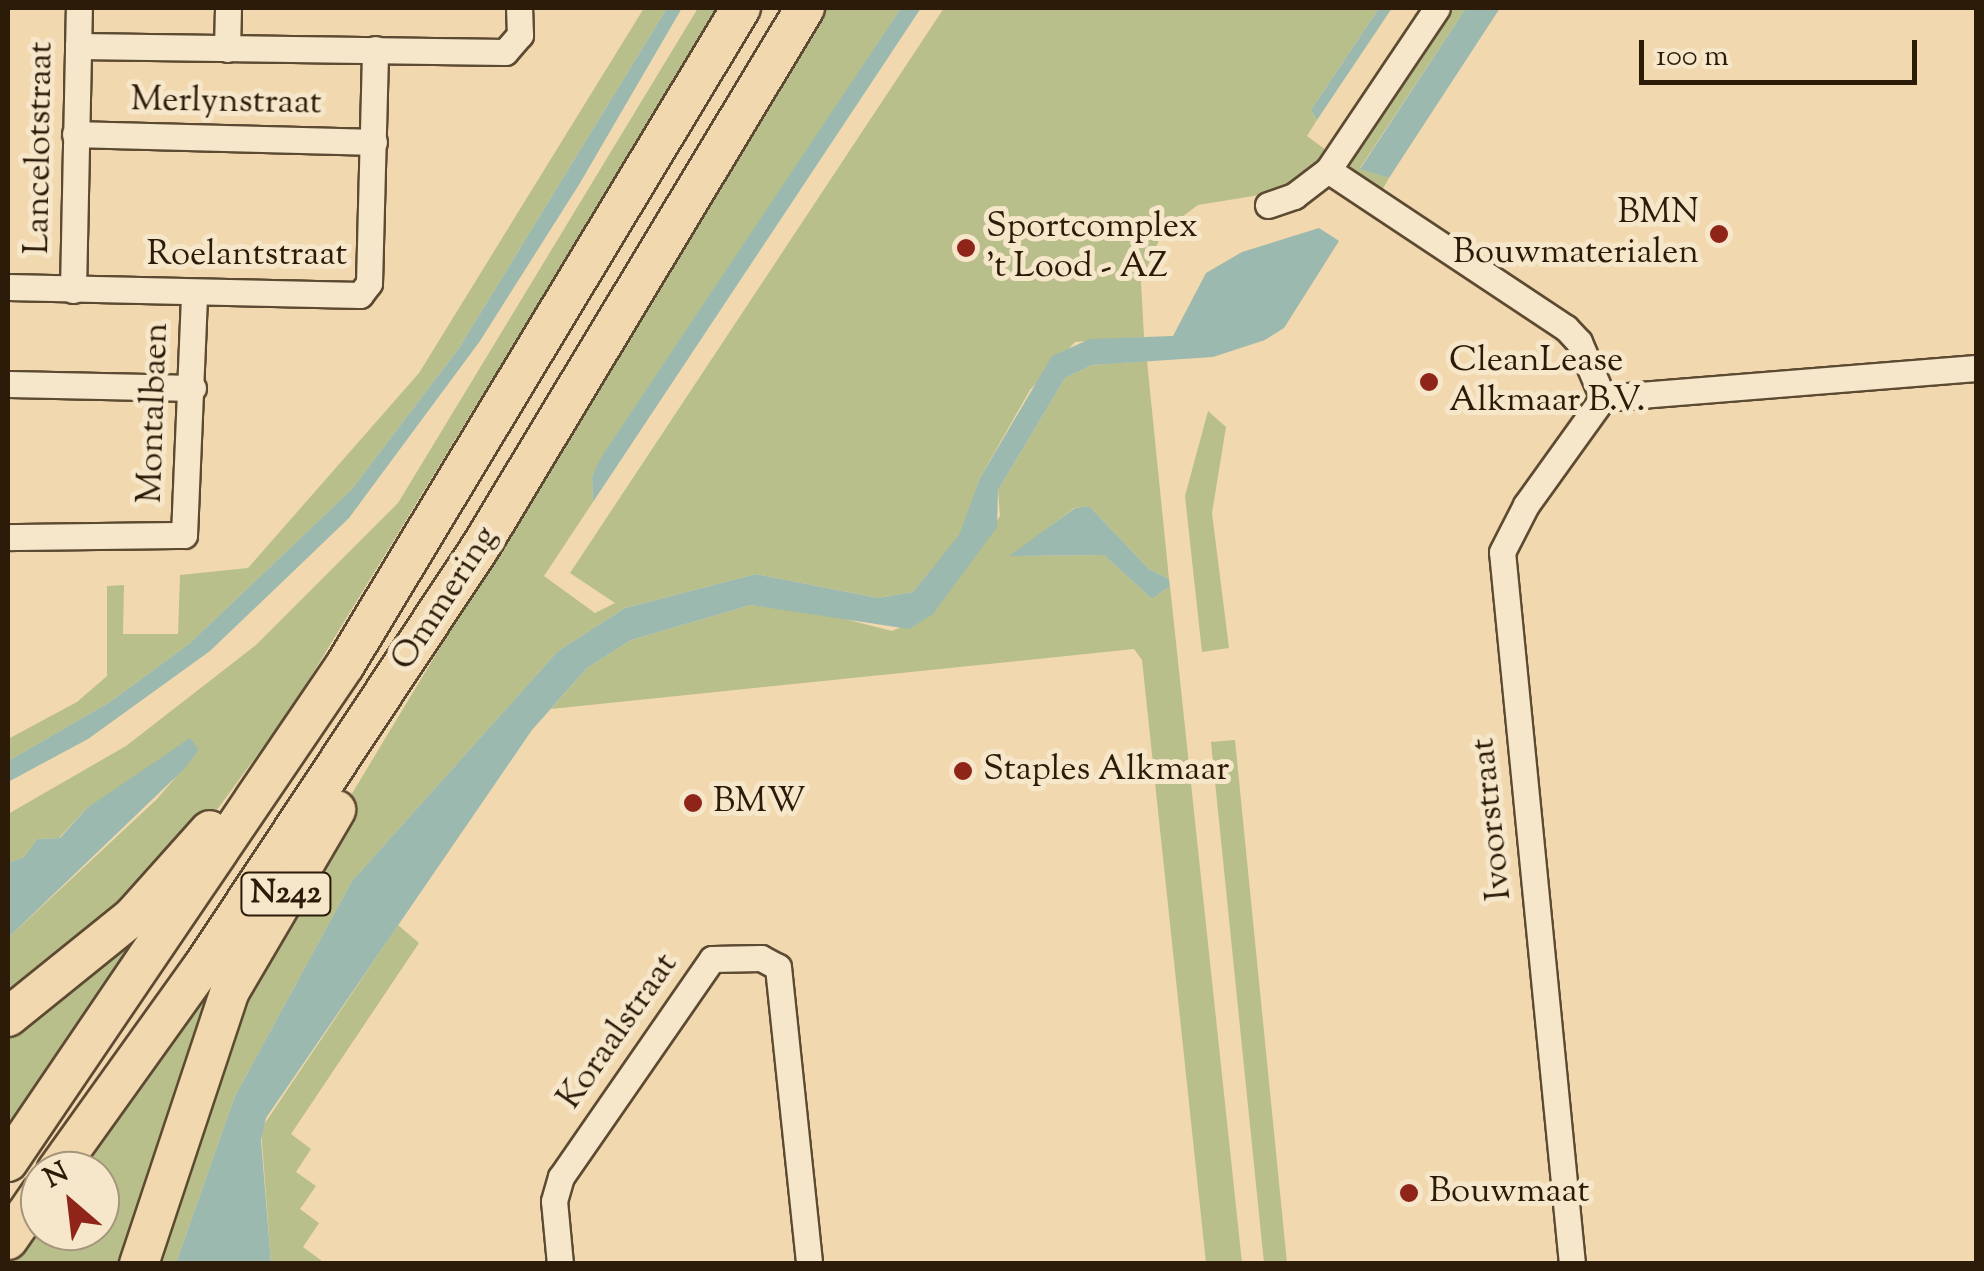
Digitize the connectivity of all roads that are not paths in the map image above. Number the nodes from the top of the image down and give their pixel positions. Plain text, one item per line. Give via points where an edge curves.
1 (79, 8) edge
2 (228, 8) edge
3 (520, 8) edge
4 (741, 8) edge
5 (806, 8) edge
6 (1437, 8) edge
7 (78, 46) junction
8 (227, 49) junction
9 (375, 49) junction
10 (75, 134) junction
11 (374, 142) junction
12 (1328, 170) junction
13 (1268, 206) dead end
14 (8, 287) edge
15 (74, 290) junction
16 (194, 294) junction
17 (1976, 368) edge
18 (8, 384) edge
19 (194, 388) junction
20 (1604, 398) junction
21 (8, 536) edge
22 (482, 546) junction
23 (345, 666) junction
24 (8, 1016) edge
25 (70, 1151) edge
26 (8, 1162) edge
27 (139, 1264) edge
28 (560, 1264) edge
29 (808, 1264) edge
30 (1572, 1264) edge

1 - 7 street, Lancelotstraat
2 - 8 street
3 - 9 street via 520,34 505,52
4 - 23 highway, Ommering / N242
5 - 22 highway, Ommering / N242
6 - 12 street
7 - 8 street
7 - 10 street, Lancelotstraat
8 - 9 street
9 - 11 street, Roelantstraat
10 - 11 street, Merlynstraat
10 - 15 street, Lancelotstraat
11 - 16 street, Roelantstraat via 369,283 360,295
12 - 13 street
12 - 20 street via 1566,328 1580,342
14 - 15 street, Roelantstraat
15 - 16 street, Roelantstraat
16 - 19 street, Montalbaen
17 - 20 street
18 - 19 street
19 - 21 street, Montalbaen via 184,535
20 - 30 street, Ivoorstraat via 1526,505 1502,552
22 - 25 highway, Ommering / N242 via 203,966
22 - 27 highway, N242 via 230,991
23 - 24 highway, N242 via 167,882 78,965
23 - 26 highway, Ommering / N242
28 - 29 street, Koraalstraat via 554,1201 561,1177 712,960 761,958 778,967

